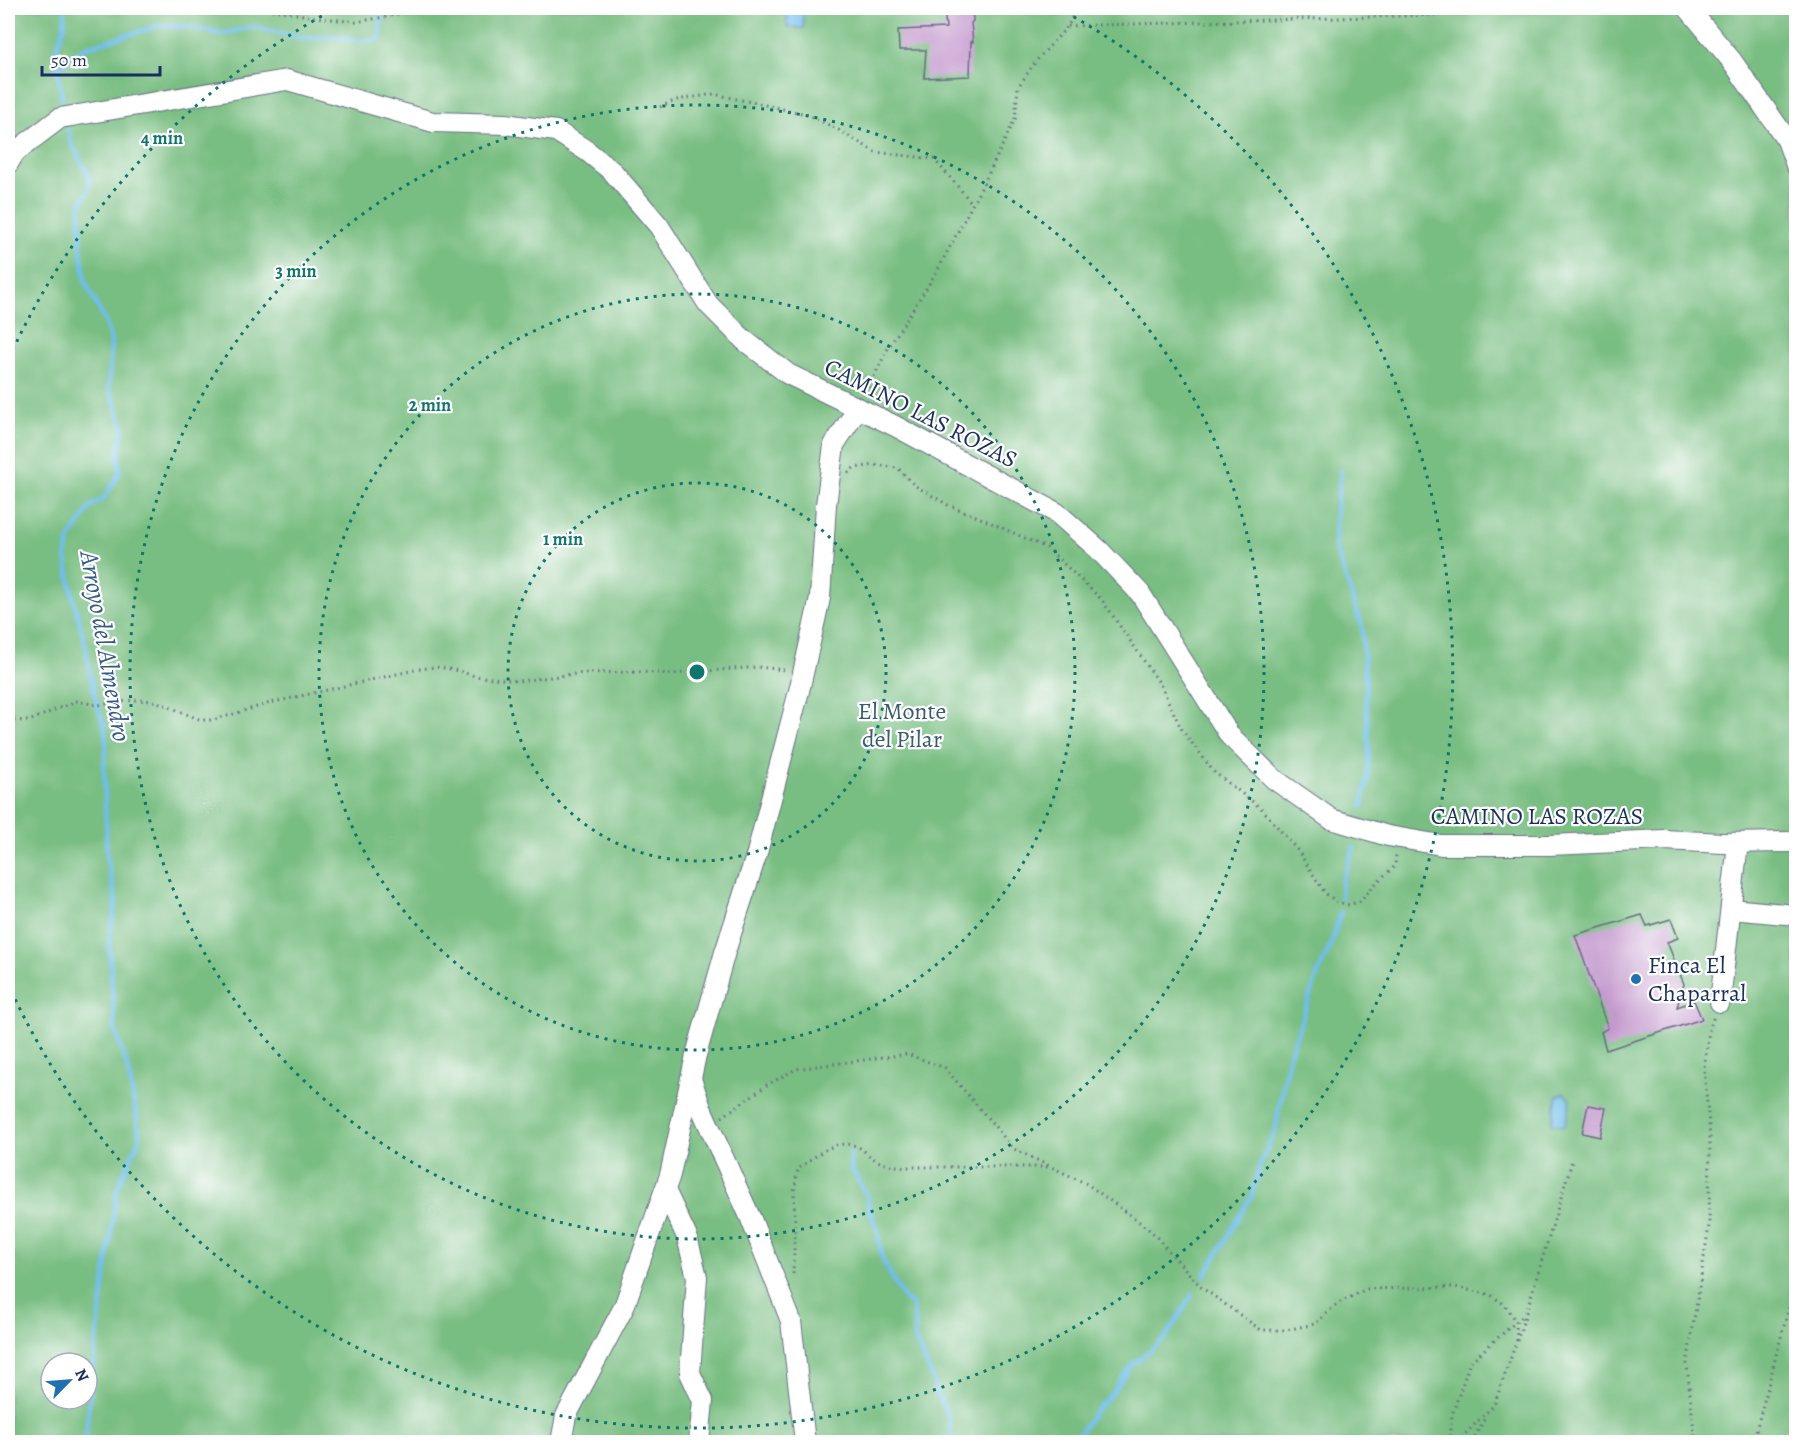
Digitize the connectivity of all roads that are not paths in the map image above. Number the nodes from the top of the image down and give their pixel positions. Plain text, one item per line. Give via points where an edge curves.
1 (1688, 8) edge
2 (8, 164) edge
3 (1797, 165) edge
4 (858, 408) junction
5 (1797, 842) edge
6 (1738, 843) junction
7 (1731, 909) junction
8 (1797, 915) edge
9 (1720, 1002) road end
10 (691, 1077) junction
11 (665, 1190) junction
12 (561, 1443) edge
13 (699, 1443) edge
14 (805, 1443) edge

1 - 3 street via 1732,61 1787,140
2 - 4 street, CAMINO LAS ROZAS via 15,152 60,118 287,80 433,122 506,124 556,131 613,172 659,226 708,304 744,340 788,374
4 - 6 street, CAMINO LAS ROZAS via 1058,513 1140,593 1230,736 1274,779 1331,819 1397,838 1442,845 1665,840
4 - 10 street via 834,445 820,598 757,853
5 - 6 street, CAMINO LAS ROZAS
6 - 7 street
7 - 8 street
7 - 9 street
10 - 11 street
10 - 14 street via 791,1321
11 - 12 street via 624,1307 566,1416
11 - 13 street via 687,1238 697,1277 690,1373 703,1401

